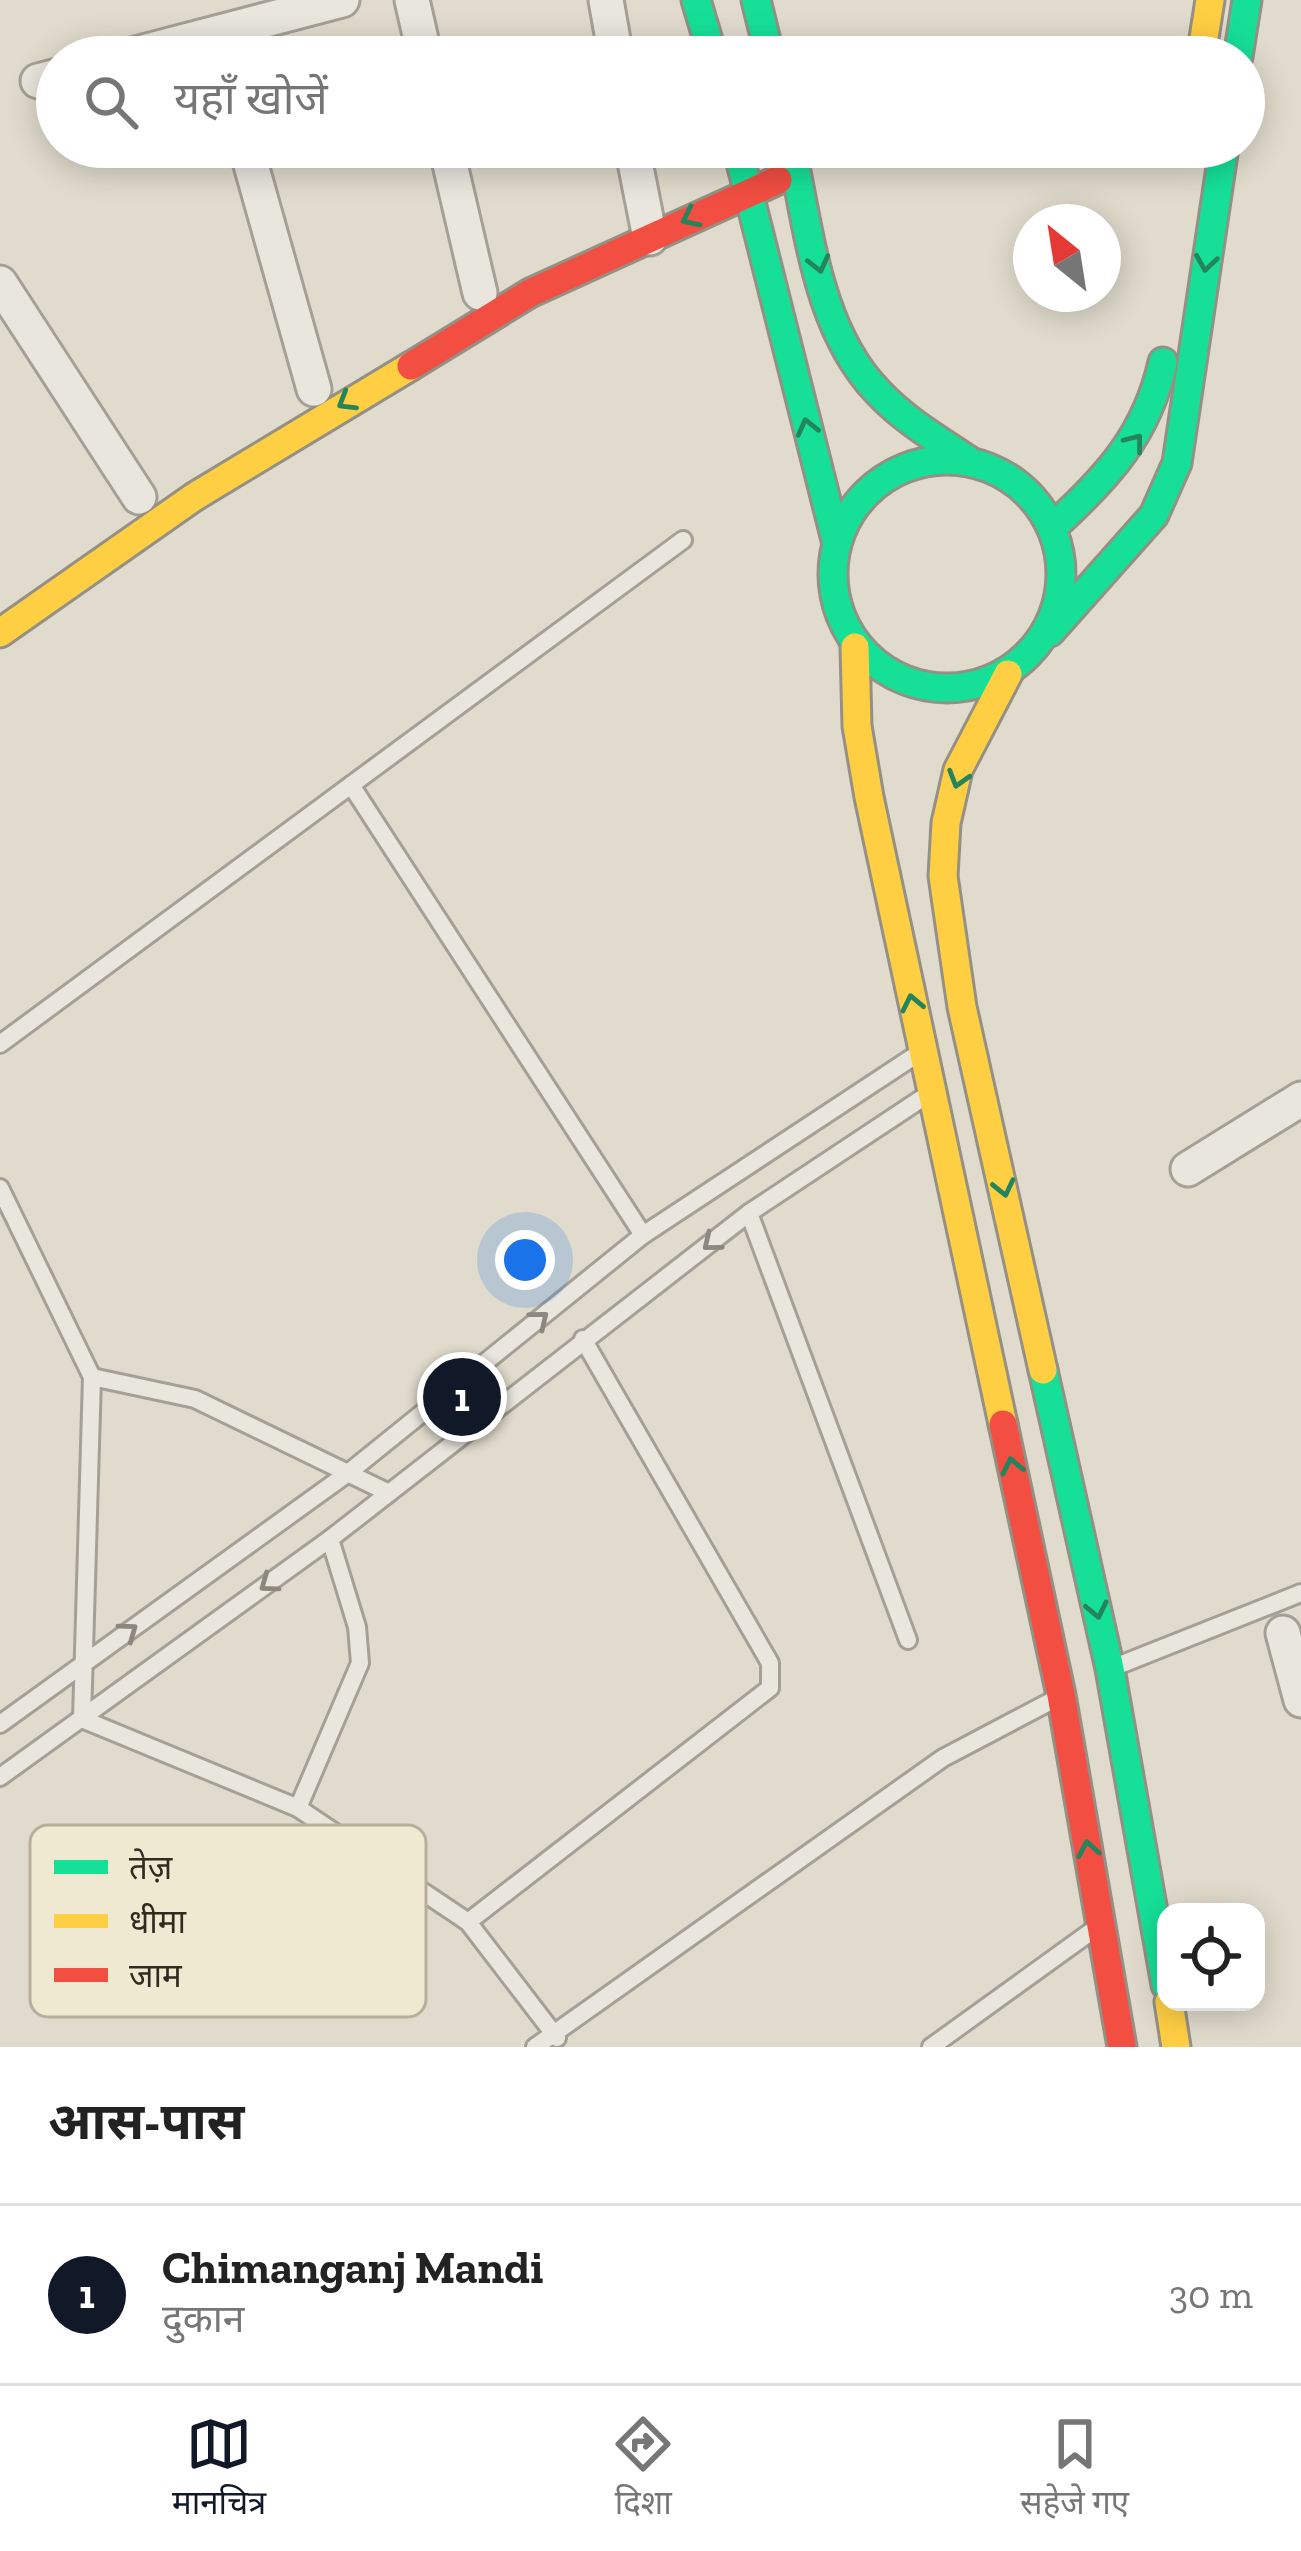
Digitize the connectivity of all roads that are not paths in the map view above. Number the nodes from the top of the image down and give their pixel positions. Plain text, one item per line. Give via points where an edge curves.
1 (341, 0) edge
2 (412, 0) edge
3 (606, 0) edge
4 (696, 0) edge
5 (756, 0) edge
6 (1210, 0) edge
7 (1247, 0) edge
8 (240, 36) edge
9 (420, 36) edge
10 (612, 36) edge
11 (707, 36) edge
12 (765, 36) edge
13 (1204, 36) edge
14 (1241, 36) edge
15 (253, 168) edge
16 (451, 168) edge
17 (636, 168) edge
18 (742, 168) edge
19 (796, 168) edge
20 (1221, 168) edge
21 (647, 226) junction
22 (0, 284) edge
23 (480, 293) junction
24 (1168, 323) dead end
25 (424, 324) dead end
26 (314, 389) dead end
27 (968, 460) junction
28 (139, 497) dead end
29 (1054, 526) junction
30 (683, 540) dead end
31 (836, 540) junction
32 (54, 560) dead end
33 (0, 600) edge
34 (0, 633) edge
35 (1047, 634) junction
36 (855, 647) junction
37 (1008, 674) junction
38 (351, 785) junction
39 (945, 1040) junction
40 (0, 1044) edge
41 (955, 1083) junction
42 (1301, 1099) edge
43 (1188, 1168) dead end
44 (0, 1188) edge
45 (749, 1213) junction
46 (643, 1235) junction
47 (583, 1340) junction
48 (92, 1377) junction
49 (348, 1473) junction
50 (389, 1493) junction
51 (330, 1539) junction
52 (1301, 1593) edge
53 (1283, 1633) dead end
54 (908, 1640) dead end
55 (84, 1663) junction
56 (1085, 1682) junction
57 (1301, 1700) edge
58 (82, 1719) junction
59 (0, 1724) edge
60 (0, 1777) edge
61 (298, 1808) junction
62 (323, 1825) edge
63 (426, 1894) edge
64 (467, 1922) junction
65 (1102, 1923) junction
66 (1157, 1951) edge
67 (1170, 2011) edge
68 (555, 2036) junction
69 (535, 2047) edge
70 (932, 2047) edge
71 (1122, 2047) edge
72 (1176, 2047) edge

1 - 8 street
2 - 9 street
3 - 10 street
4 - 11 main road
5 - 12 main road
6 - 13 main road
7 - 14 main road
15 - 26 street
16 - 23 street
17 - 21 street
18 - 21 main road
31 -> 18 main road
19 -> 27 main road via 834,321 865,378
20 -> 35 main road via 1178,464 1154,515
21 - 23 main road
21 -> 34 main road via 194,497
22 - 28 street
23 - 25 main road
29 -> 24 main road via 1149,424
27 - 29 main road via 1020,483
27 - 31 main road via 913,464 865,492
29 - 35 main road via 1064,581
30 - 38 lane
31 - 36 main road via 832,596
32 - 33 main road
35 - 37 main road
36 - 37 main road via 899,681 954,691
39 -> 36 main road via 868,797
37 -> 39 main road via 958,770 946,823
38 - 40 lane
38 - 46 lane
39 - 41 main road
39 - 41 main road
39 - 46 lane
41 - 45 lane
56 -> 41 main road
41 -> 56 main road
42 - 43 street
44 - 48 lane
45 -> 47 lane
45 - 54 lane
49 -> 46 lane
47 - 50 lane
47 - 64 lane via 770,1664 770,1688
48 - 49 lane via 195,1400
48 - 55 lane
49 - 50 lane
55 -> 49 lane
50 - 51 lane
51 -> 58 lane
51 - 61 lane via 360,1663
52 - 56 lane
53 - 57 street
55 - 58 lane
55 - 59 lane
65 -> 56 main road
56 - 66 main road
56 - 68 lane via 943,1758
58 - 60 lane
58 - 61 lane
61 - 62 lane
63 - 64 lane
64 - 68 lane
65 - 70 lane
65 - 71 main road
67 - 72 main road
68 - 69 lane

